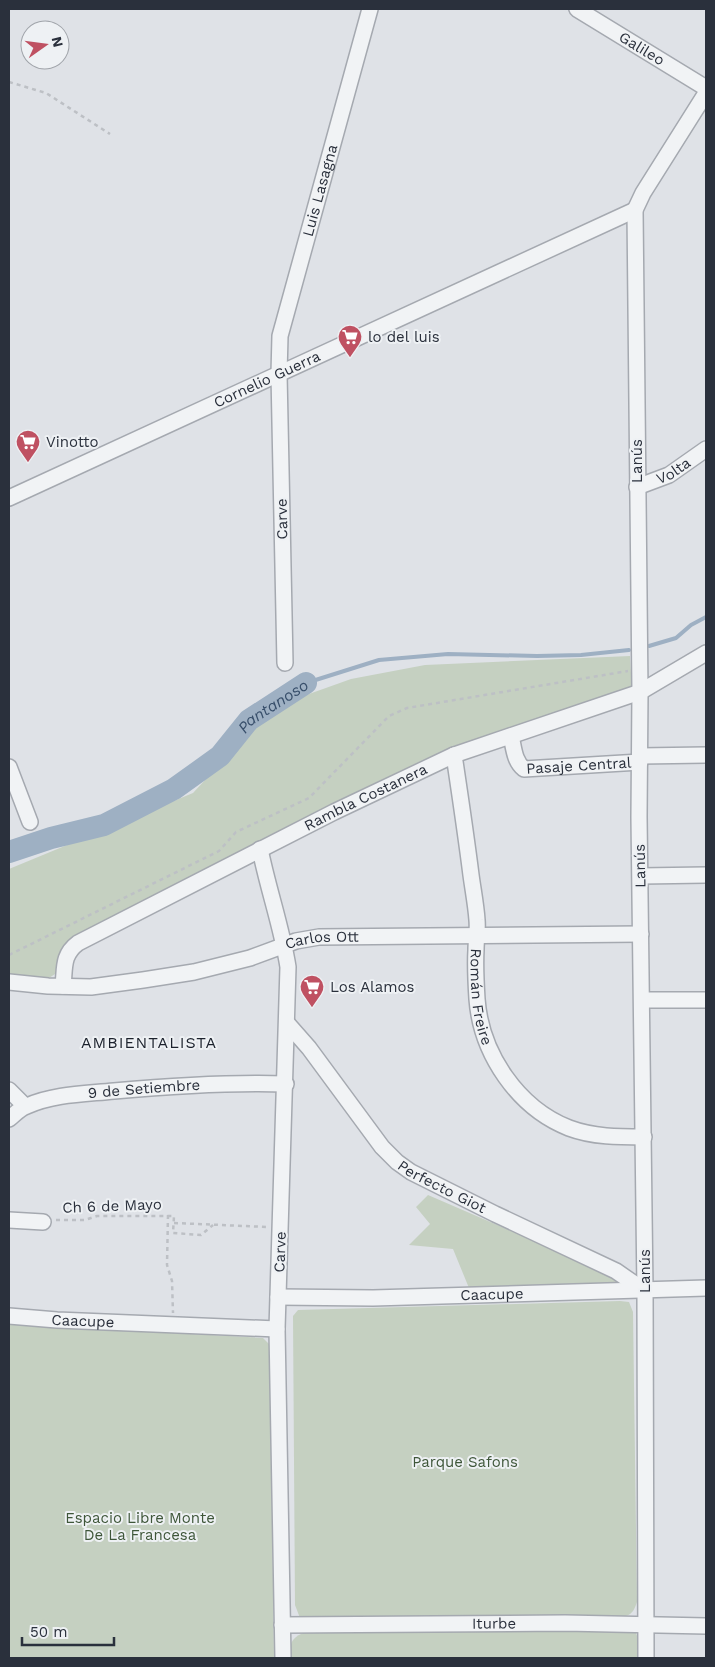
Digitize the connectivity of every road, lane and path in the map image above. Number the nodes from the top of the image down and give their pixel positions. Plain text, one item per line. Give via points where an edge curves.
1 (370, 9) edge
2 (577, 9) edge
3 (9, 82) edge
4 (706, 88) edge
5 (706, 93) edge
6 (110, 134) dead end
7 (635, 210) junction
8 (279, 374) junction
9 (706, 449) edge
10 (637, 487) junction
11 (9, 498) edge
12 (706, 653) edge
13 (285, 663) dead end
14 (640, 669) junction
15 (640, 692) junction
16 (511, 736) junction
17 (454, 755) junction
18 (706, 755) edge
19 (640, 759) junction
20 (9, 767) edge
21 (30, 822) dead end
22 (260, 849) junction
23 (706, 875) edge
24 (641, 876) junction
25 (641, 934) junction
26 (477, 936) junction
27 (285, 946) junction
28 (9, 955) edge
29 (9, 982) edge
30 (63, 986) junction
31 (642, 1000) junction
32 (706, 1000) edge
33 (287, 1023) junction
34 (286, 1084) junction
35 (9, 1090) edge
36 (25, 1106) junction
37 (9, 1119) edge
38 (644, 1137) junction
39 (168, 1215) junction
40 (9, 1220) edge
41 (42, 1222) joint
42 (174, 1223) junction
43 (213, 1225) junction
44 (281, 1228) junction
45 (706, 1288) edge
46 (645, 1291) junction
47 (278, 1297) junction
48 (9, 1316) edge
49 (174, 1325) junction
50 (277, 1329) junction
51 (282, 1625) junction
52 (646, 1625) junction
53 (706, 1626) edge
54 (283, 1658) edge
55 (646, 1658) edge

1 - 8 street, Luis Lasagna via 280,336
2 - 4 street, Galileo
3 - 6 path via 46,93
5 - 7 street, Lanús
7 - 8 street, Cornelio Guerra
7 - 10 street, Lanús
8 - 11 street, Cornelio Guerra
8 - 13 street, Carve
9 - 10 street, Volta via 668,475
10 - 14 street, Lanús
12 - 15 street, Rambla Costanera
14 - 15 street, Lanús
14 - 28 path via 407,708 389,716 309,798 236,832 219,850
15 - 16 street, Rambla Costanera
15 - 19 street, Lanús
16 - 17 street, Rambla Costanera
16 - 19 street, Pasaje Central via 516,759 524,769
17 - 22 street, Rambla Costanera
17 - 26 street, Román Freire
18 - 19 street
19 - 24 street, Lanús
20 - 21 street
22 - 27 street, Carve
22 - 30 street, Rambla Costanera via 78,943 66,957
23 - 24 street
24 - 25 street, Lanús
25 - 26 street, Carlos Ott
25 - 31 street, Lanús
26 - 27 street, Carlos Ott via 319,937
26 - 38 street, Román Freire via 477,1001 483,1031 497,1064 512,1086 551,1120 570,1128 616,1137
27 - 30 street, Carlos Ott via 194,972 91,987
27 - 33 street, Carve
29 - 30 street, Carlos Ott
31 - 32 street
31 - 38 street, Lanús
33 - 34 street, Carve
33 - 46 street, Perfecto Giot via 397,1162 495,1214 616,1271
34 - 36 street, 9 de Setiembre via 179,1085 83,1094
34 - 44 street, Carve
35 - 36 street
36 - 37 street, 9 de Setiembre
38 - 46 street, Lanús
39 - 41 path, Ch 6 de Mayo via 97,1216 85,1220
39 - 42 path, Ch 6 de Mayo via 174,1216
39 - 49 path via 167,1265 172,1281
40 - 41 street
42 - 43 path, Ch 6 de Mayo
42 - 43 path, Ch 6 de Mayo via 173,1234 201,1235
43 - 44 path, Ch 6 de Mayo
44 - 47 street, Carve
45 - 46 street, Caacupe
46 - 47 street, Caacupe via 373,1298
46 - 52 street, Lanús
47 - 50 street, Carve
48 - 49 street, Caacupe
49 - 50 street, Caacupe
50 - 51 street, Carve
51 - 52 street, Iturbe
51 - 54 street, Carve
52 - 53 street, Iturbe
52 - 55 street, Lanús

